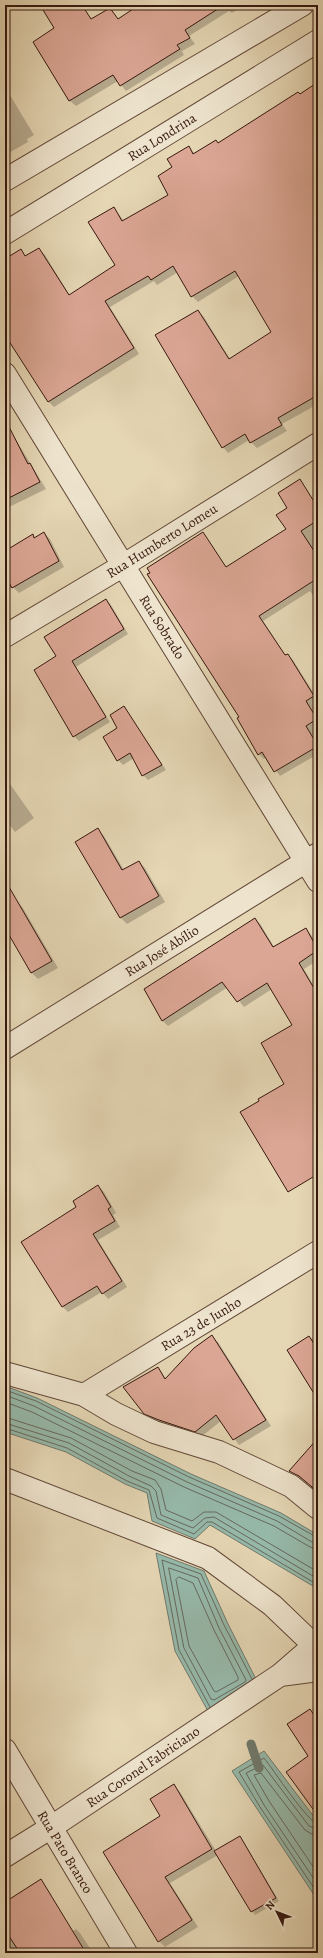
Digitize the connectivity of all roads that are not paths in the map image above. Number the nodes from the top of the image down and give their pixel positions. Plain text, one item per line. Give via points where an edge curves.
1 (302, 5) edge
2 (318, 41) edge
3 (5, 180) edge
4 (5, 233) edge
5 (5, 374) edge
6 (318, 444) edge
7 (124, 565) junction
8 (5, 636) edge
9 (312, 857) edge
10 (318, 882) edge
11 (5, 1048) edge
12 (318, 1252) edge
13 (5, 1373) edge
14 (84, 1395) junction
15 (5, 1479) edge
16 (318, 1508) edge
17 (317, 1645) edge
18 (318, 1670) edge
19 (280, 1675) junction
20 (5, 1750) edge
21 (50, 1828) junction
22 (5, 1856) edge
23 (126, 1953) edge

1 - 3 street
2 - 4 street, Rua Londrina
5 - 7 street, Rua Sobrado
6 - 7 street, Rua Humberto Lomeu
7 - 8 street, Rua Humberto Lomeu
7 - 9 street, Rua Sobrado
9 - 10 street, Rua Sobrado
9 - 11 street, Rua José Abílio
12 - 14 street, Rua 23 de Junho
13 - 14 street
14 - 16 street via 154,1432 219,1452 291,1486
15 - 17 street via 208,1558 272,1605
17 - 19 street, Rua Coronel Fabriciano
18 - 19 street, Rua Coronel Fabriciano
19 - 21 street, Rua Coronel Fabriciano
20 - 21 street, Rua Pato Branco
21 - 22 street, Rua Coronel Fabriciano
21 - 23 street, Rua Pato Branco

